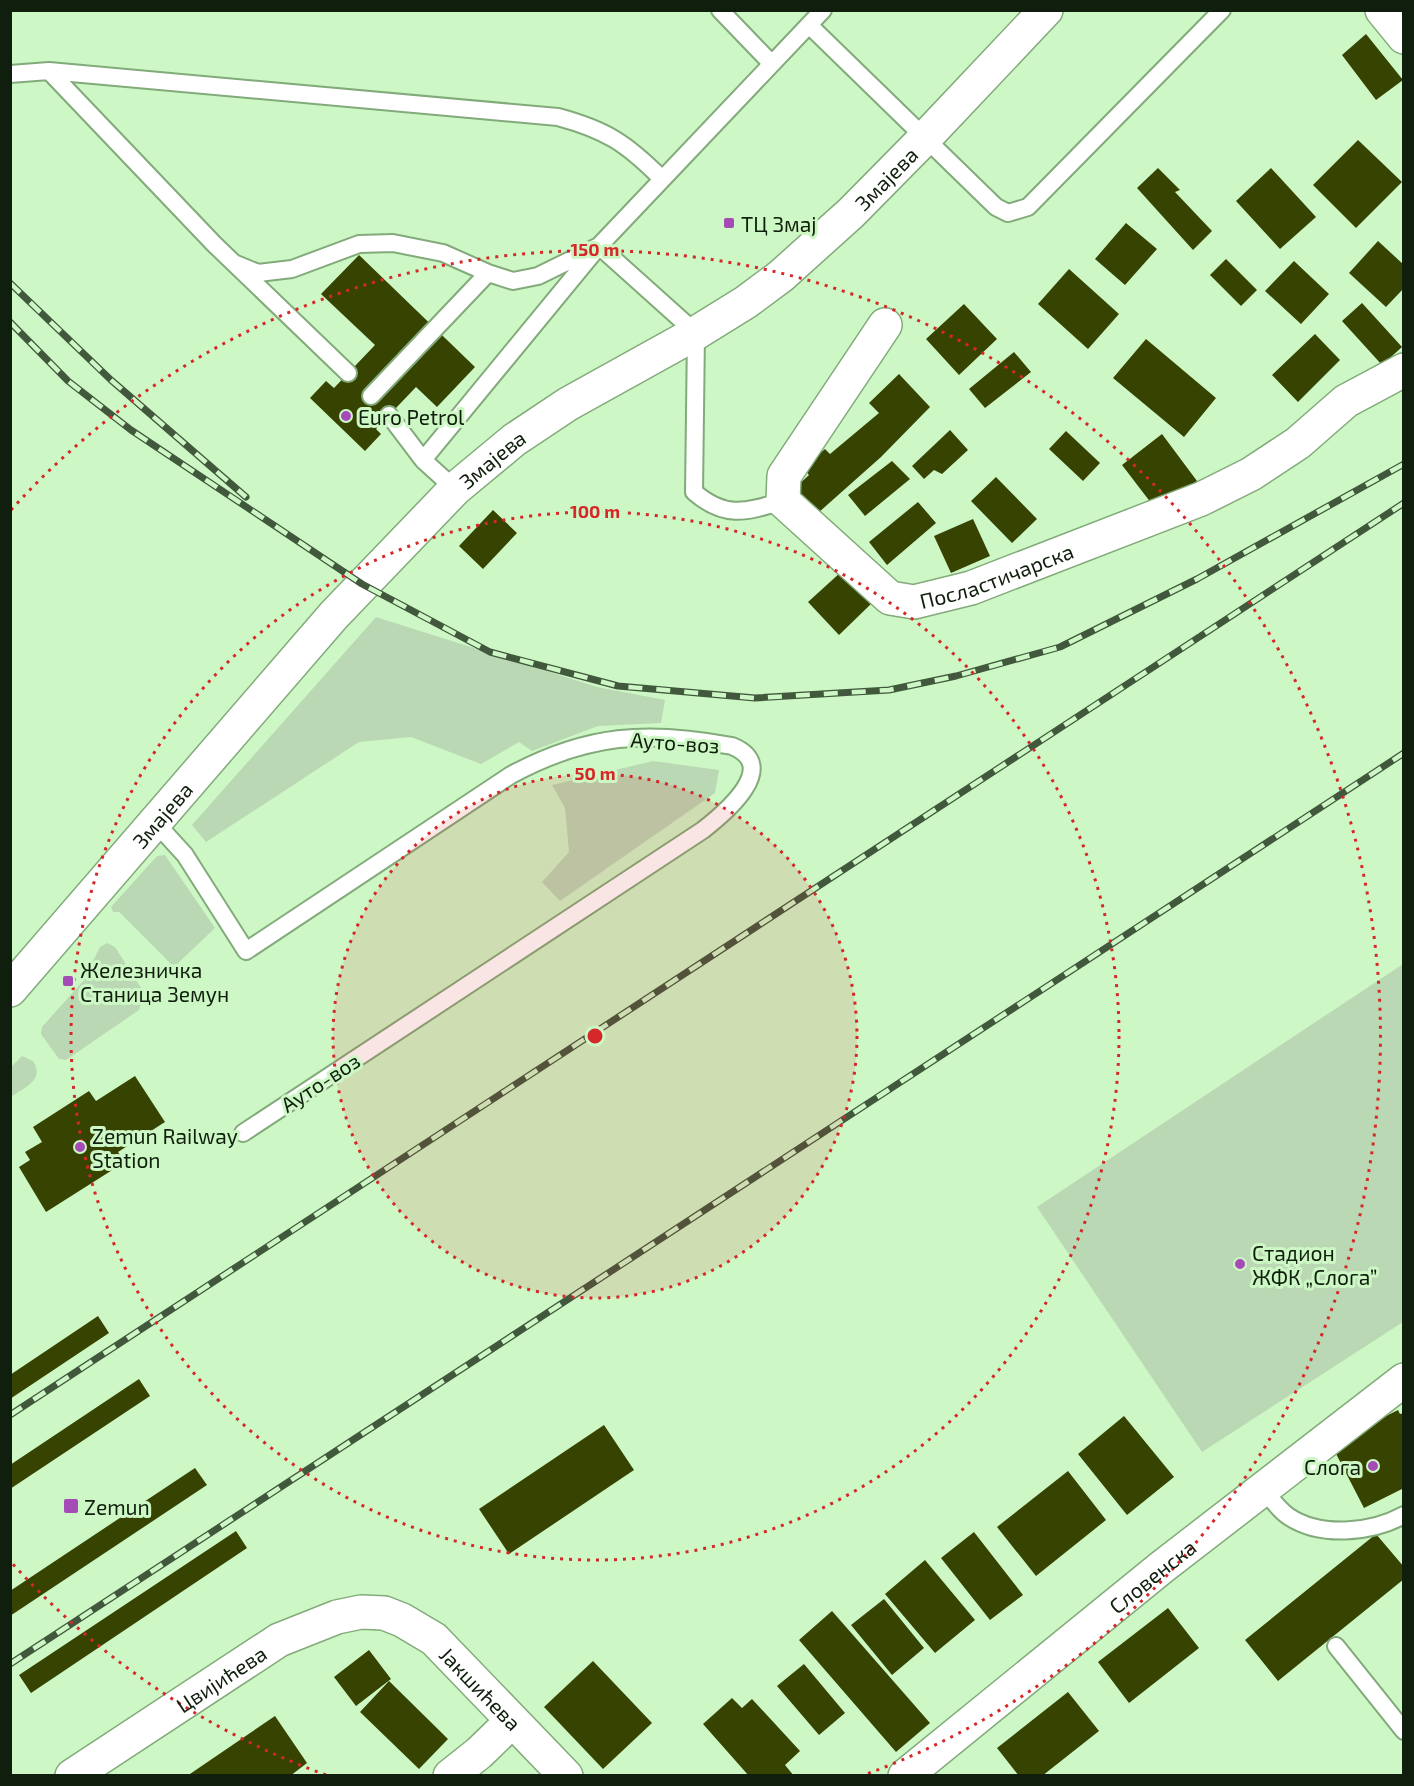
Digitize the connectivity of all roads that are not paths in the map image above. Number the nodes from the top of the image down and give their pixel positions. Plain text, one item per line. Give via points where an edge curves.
1 (720, 10) edge
2 (823, 10) edge
3 (1046, 10) edge
4 (1222, 10) edge
5 (1382, 10) edge
6 (808, 25) junction
7 (1404, 37) edge
8 (771, 63) junction
9 (49, 71) junction
10 (10, 74) edge
11 (926, 137) junction
12 (661, 178) junction
13 (599, 246) junction
14 (236, 264) junction
15 (488, 273) junction
16 (885, 326) dead end
17 (696, 333) junction
18 (1404, 370) edge
19 (348, 373) dead end
20 (371, 396) dead end
21 (389, 415) dead end
22 (423, 460) junction
23 (455, 489) junction
24 (783, 501) junction
25 (154, 821) junction
26 (10, 990) edge
27 (243, 1133) dead end
28 (1404, 1380) edge
29 (1262, 1488) junction
30 (1404, 1515) edge
31 (384, 1613) joint
32 (1336, 1646) dead end
33 (512, 1721) junction
34 (1404, 1731) edge
35 (72, 1776) edge
36 (450, 1776) edge
37 (566, 1776) edge
38 (905, 1776) edge

1 - 8 lane
2 - 6 lane
3 - 11 street, Змајева
4 - 11 lane via 1022,210 1008,213 996,207
5 - 7 street
6 - 8 lane
6 - 11 lane
8 - 12 lane
9 - 10 lane
9 - 12 lane via 558,117 590,125 612,136 633,149
9 - 14 lane
11 - 17 street, Змајева via 781,276
12 - 13 lane
13 - 15 lane via 538,276 513,281
13 - 17 lane
13 - 22 lane
14 - 15 lane via 258,273 292,269 359,244 393,243 443,253
14 - 19 lane
15 - 20 lane
16 - 24 street via 784,476
17 - 23 street, Змајева via 568,404 514,440
17 - 24 lane via 693,492 724,512 753,510
18 - 24 street, Посластичарска via 1346,401 1298,442 1251,474 1201,499 990,581 914,602 890,598
21 - 22 lane
22 - 23 lane
23 - 25 street, Змајева via 341,607
25 - 26 street, Змајева
25 - 27 lane, Ауто-воз via 185,855 246,951 511,775 552,755 604,739 646,737 732,746 745,751 751,759 753,768 743,792 703,830
28 - 29 street, Словенска
29 - 30 lane via 1287,1515 1328,1529 1385,1525
29 - 38 street, Словенска
31 - 33 street, Јакшићева via 434,1639
31 - 35 street, Цвијићева via 337,1617 279,1640
32 - 34 lane
33 - 36 street
33 - 37 street, Јакшићева

